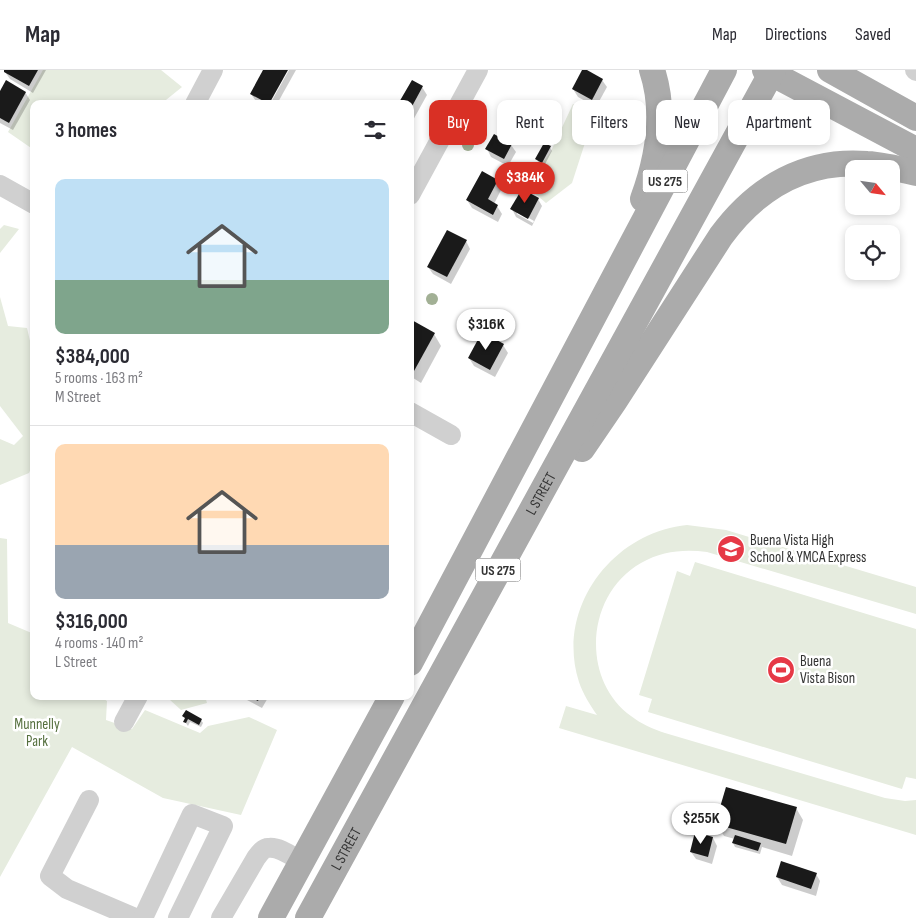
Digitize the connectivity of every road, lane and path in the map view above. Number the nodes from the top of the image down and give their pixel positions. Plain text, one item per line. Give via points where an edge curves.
1 (213, 70) edge
2 (478, 70) edge
3 (652, 70) edge
4 (724, 70) edge
5 (830, 70) edge
6 (862, 70) edge
7 (770, 71) edge
8 (197, 100) edge
9 (907, 113) edge
10 (916, 150) edge
11 (916, 173) edge
12 (0, 185) edge
13 (414, 188) edge
14 (30, 202) edge
15 (606, 291) junction
16 (414, 414) edge
17 (451, 435) dead end
18 (501, 565) junction
19 (414, 655) edge
20 (136, 700) edge
21 (390, 700) edge
22 (124, 722) dead end
23 (90, 800) dead end
24 (302, 862) junction
25 (135, 918) edge
26 (143, 918) edge
27 (178, 918) edge
28 (221, 918) edge
29 (271, 918) edge
30 (308, 918) edge

1 - 8 street
2 - 13 street
3 - 15 main road via 658,97 657,147 649,184
4 - 15 main road, US 275
5 - 9 main road
6 - 9 main road via 876,88
7 - 10 main road
7 - 18 main road, L STREET / US 275
11 - 18 main road via 869,164 826,165 773,185 750,202 721,236 614,402
12 - 14 street
15 - 19 main road, US 275
16 - 17 street
18 - 30 main road, L STREET / US 275
20 - 22 street
21 - 24 main road
23 - 25 street via 50,876 67,889
24 - 28 street via 277,849 262,851
24 - 29 main road
26 - 27 street via 192,814 223,826

